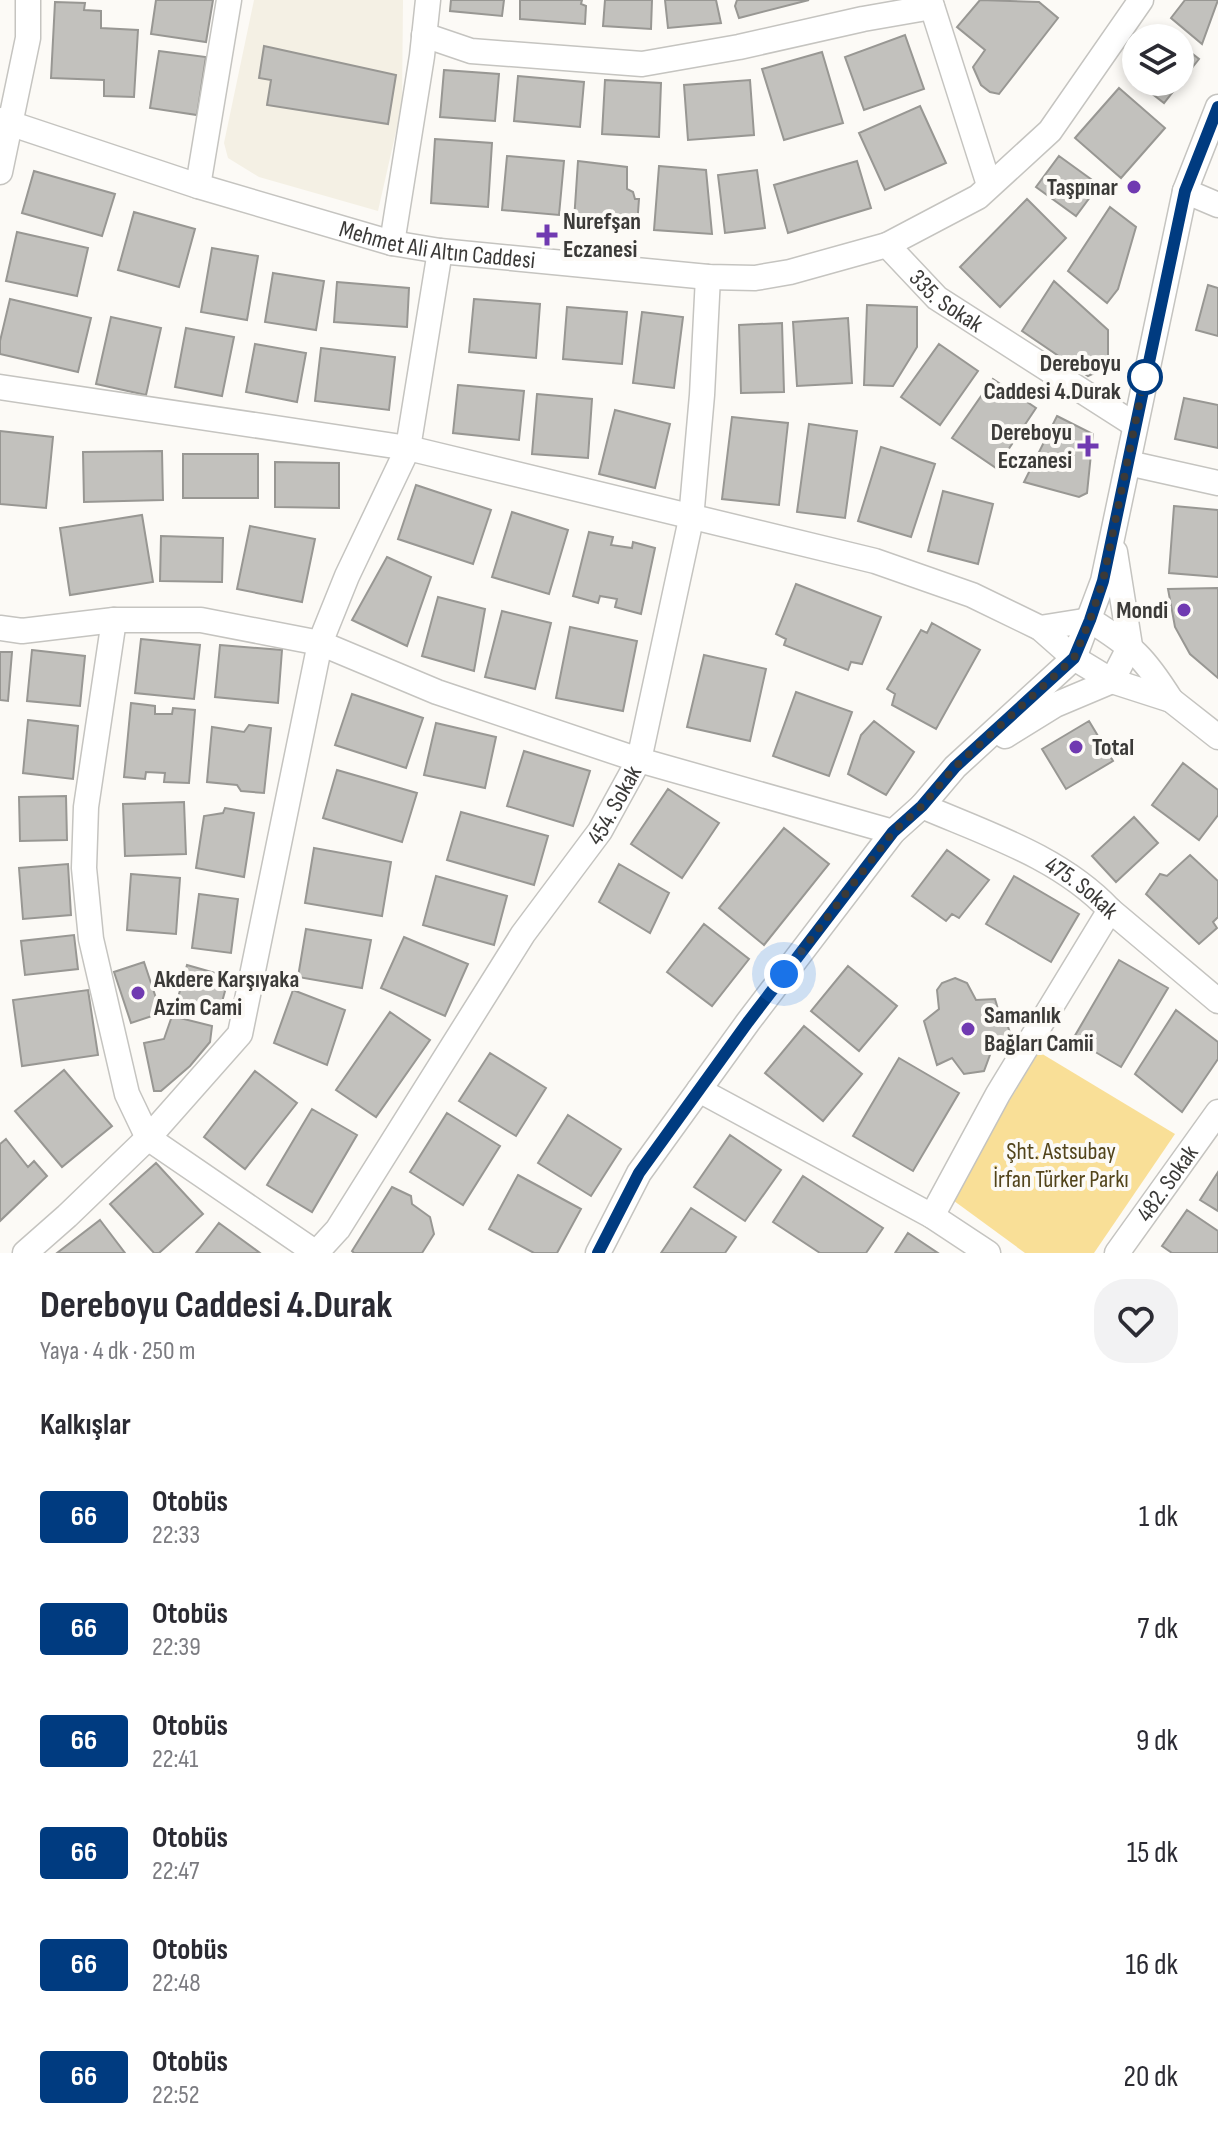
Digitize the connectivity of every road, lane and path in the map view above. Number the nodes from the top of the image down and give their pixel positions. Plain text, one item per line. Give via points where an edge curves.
1 (28, 0) edge
2 (229, 0) edge
3 (428, 0) edge
4 (1141, 0) edge
5 (931, 3) edge
6 (424, 35) junction
7 (1218, 107) edge
8 (5, 121) edge
9 (0, 172) edge
10 (989, 185) junction
11 (198, 186) junction
12 (1185, 191) junction
13 (1218, 205) edge
14 (392, 243) junction
15 (887, 245) junction
16 (440, 251) junction
17 (708, 277) junction
18 (0, 387) edge
19 (1135, 425) junction
20 (408, 448) junction
21 (1128, 463) junction
22 (1218, 483) edge
23 (691, 519) junction
24 (1112, 534) junction
25 (114, 620) junction
26 (1090, 620) junction
27 (0, 628) edge
28 (1040, 628) junction
29 (320, 643) junction
30 (1130, 646) junction
31 (1074, 658) junction
32 (1112, 681) junction
33 (1171, 700) junction
34 (1218, 737) edge
35 (639, 760) junction
36 (955, 767) junction
37 (922, 806) junction
38 (893, 832) junction
39 (1110, 910) junction
40 (1218, 1001) edge
41 (699, 1090) junction
42 (1218, 1112) edge
43 (148, 1138) junction
44 (932, 1216) junction
45 (25, 1253) edge
46 (316, 1253) edge
47 (598, 1253) edge
48 (988, 1253) edge
49 (1117, 1253) edge

1 - 8 street via 28,38
2 - 11 street
3 - 6 street
4 - 10 street, Mehmet Ali Altın Caddesi via 1050,131
5 - 6 street via 642,64 471,51
5 - 10 street
6 - 14 street
7 - 12 street
8 - 9 street
8 - 11 street, Mehmet Ali Altın Caddesi
10 - 15 street, Mehmet Ali Altın Caddesi via 978,197
11 - 14 street, Mehmet Ali Altın Caddesi
12 - 13 street
12 - 19 street
14 - 16 street, Mehmet Ali Altın Caddesi
15 - 17 street, Mehmet Ali Altın Caddesi via 790,272
15 - 19 street, 335. Sokak via 937,298
16 - 17 street, Mehmet Ali Altın Caddesi
16 - 20 street
17 - 23 street, 454. Sokak
18 - 20 street
19 - 21 street
20 - 23 street
20 - 29 street
21 - 22 street
21 - 24 street
23 - 28 street via 875,561 972,595
23 - 35 street, 454. Sokak
24 - 26 street
24 - 30 street
25 - 27 street via 22,631
25 - 29 street via 201,620
25 - 43 street via 86,807 84,868 91,939 127,1094
26 - 28 street
26 - 30 street
26 - 31 street
28 - 31 street
29 - 35 street via 437,692
29 - 43 street via 240,1034
30 - 32 street
30 - 33 street
31 - 32 street
31 - 36 street
32 - 33 street
32 - 36 street via 1055,705
33 - 34 street
35 - 38 street
35 - 46 street, 454. Sokak via 600,831 523,934 338,1229
36 - 37 street
37 - 38 street
37 - 39 street, 475. Sokak via 1038,856
38 - 41 street
39 - 40 street, 475. Sokak
39 - 44 street via 998,1094
41 - 44 street
41 - 47 street via 639,1173
42 - 49 street, 482. Sokak
43 - 45 street
43 - 46 street
44 - 48 street

